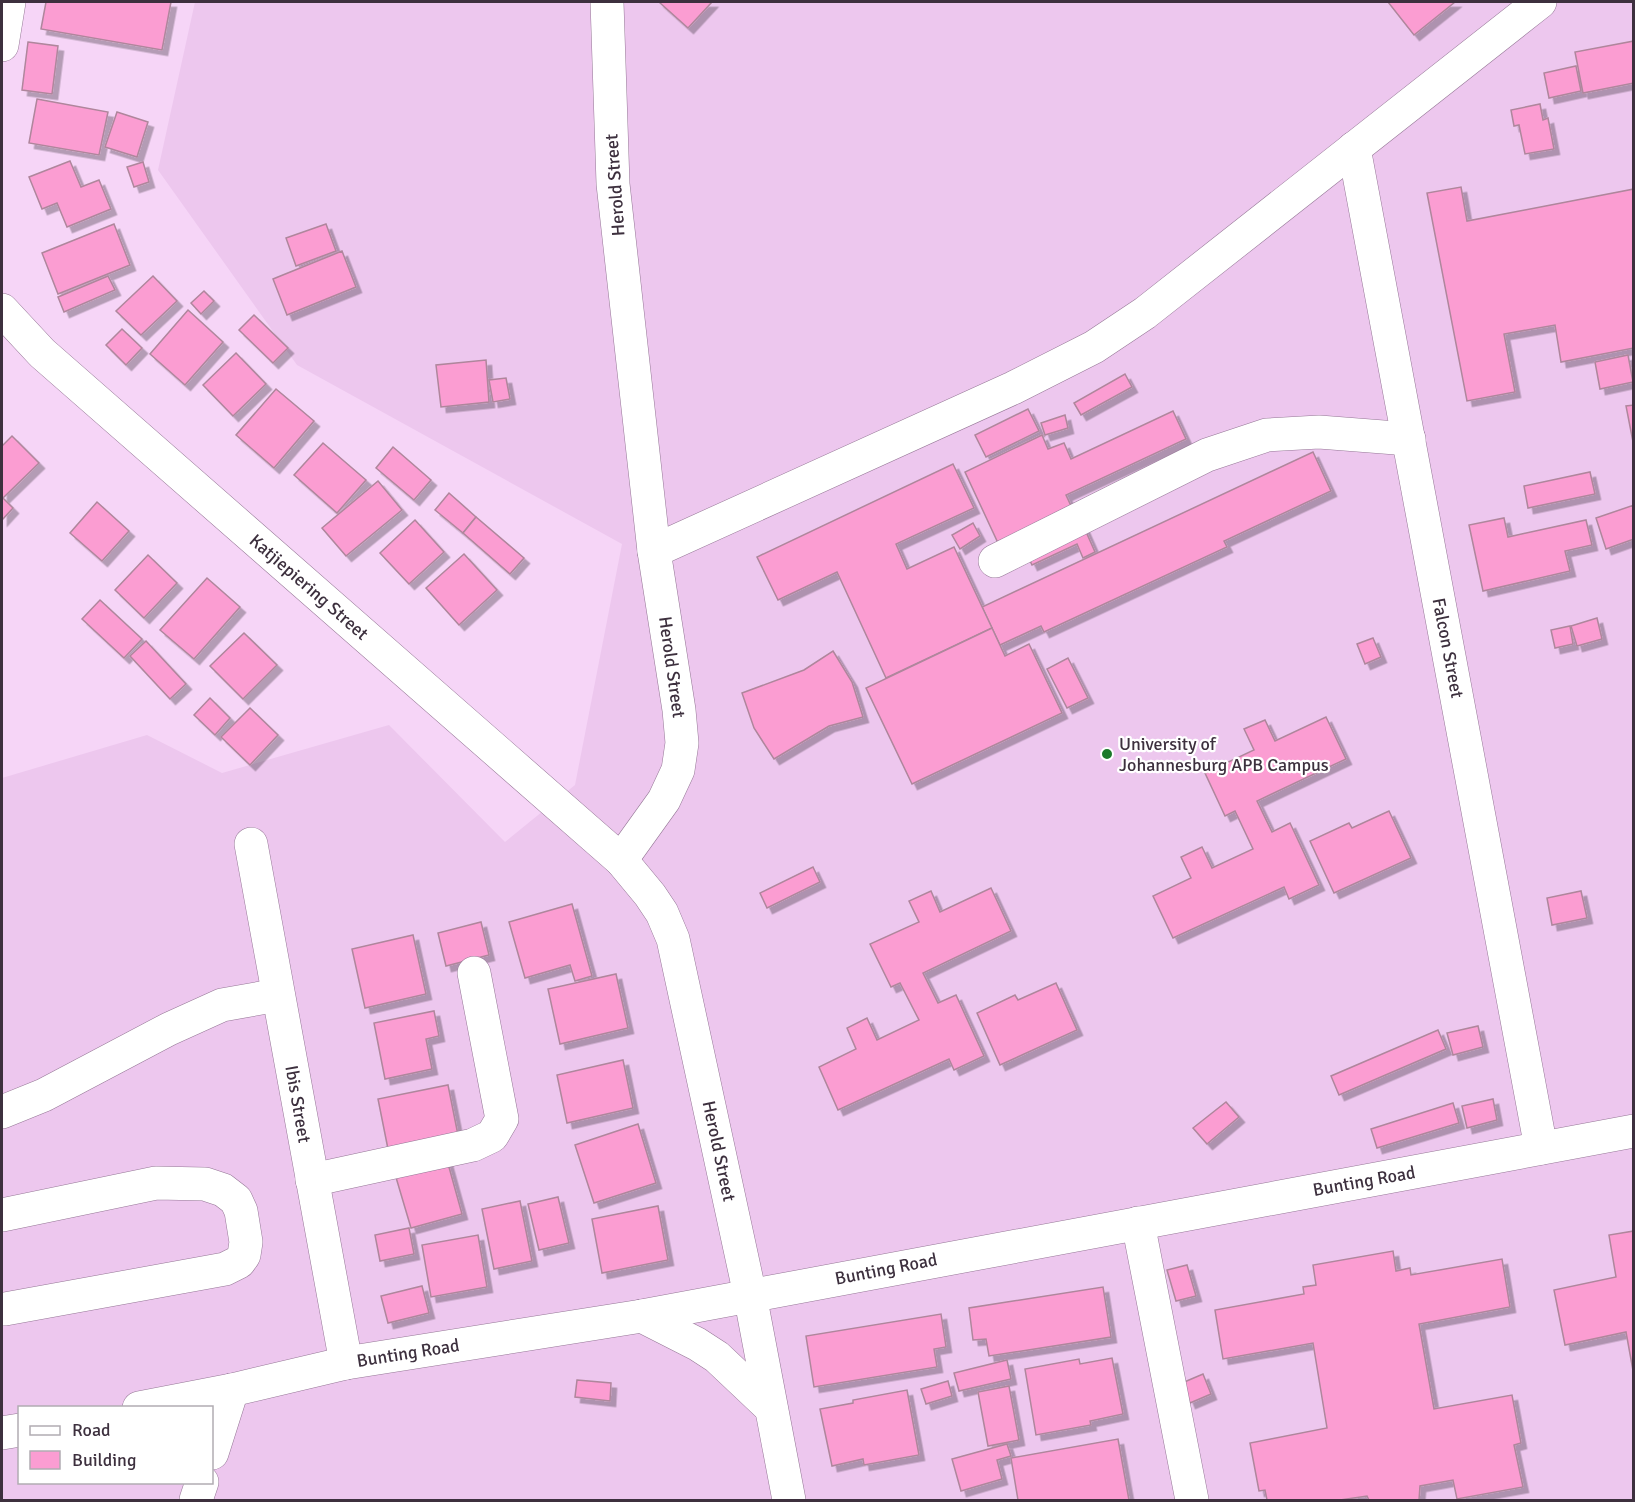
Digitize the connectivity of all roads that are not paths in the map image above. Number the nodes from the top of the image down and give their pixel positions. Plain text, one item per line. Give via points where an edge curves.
1 (9, 2) edge
2 (607, 2) edge
3 (1540, 2) edge
4 (2, 45) edge
5 (1354, 148) junction
6 (2, 310) edge
7 (1408, 439) junction
8 (654, 551) junction
9 (995, 561) dead end
10 (251, 844) dead end
11 (621, 860) junction
12 (474, 973) dead end
13 (278, 995) junction
14 (2, 1112) edge
15 (1634, 1131) edge
16 (1541, 1148) junction
17 (312, 1180) junction
18 (2, 1215) edge
19 (1138, 1222) junction
20 (750, 1295) junction
21 (4, 1309) dead end
22 (642, 1316) junction
23 (346, 1363) junction
24 (232, 1390) junction
25 (145, 1406) edge
26 (771, 1408) junction
27 (18, 1430) edge
28 (2, 1433) edge
29 (213, 1450) edge
30 (200, 1484) edge
31 (195, 1500) edge
32 (789, 1500) edge
33 (1192, 1500) edge

1 - 4 street
2 - 8 street, Herold Street via 613,184
3 - 5 street
5 - 7 street, Falcon Street
5 - 8 street via 1145,313 1094,346 1013,388
6 - 11 street, Katjiepiering Street via 42,353
7 - 9 street via 1320,432 1267,435 1208,455
7 - 16 street, Falcon Street
8 - 11 street, Herold Street via 682,743 678,770 664,800
10 - 13 street, Ibis Street
11 - 20 street, Herold Street via 662,913 673,939
12 - 17 street via 502,1119 492,1136 473,1145
13 - 14 street via 222,1005 44,1095
13 - 17 street, Ibis Street
15 - 16 street, Bunting Road
16 - 19 street, Bunting Road
17 - 23 street, Ibis Street
18 - 21 street via 156,1183 205,1184 236,1200 246,1242 239,1262 225,1269
19 - 20 street, Bunting Road
19 - 33 street
20 - 22 street, Bunting Road
20 - 26 street, Herold Street
22 - 23 street, Bunting Road
22 - 26 street via 717,1357
23 - 24 street, Bunting Road
24 - 25 street, Bunting Road
24 - 29 street
26 - 32 street, Herold Street
27 - 28 street
30 - 31 street

